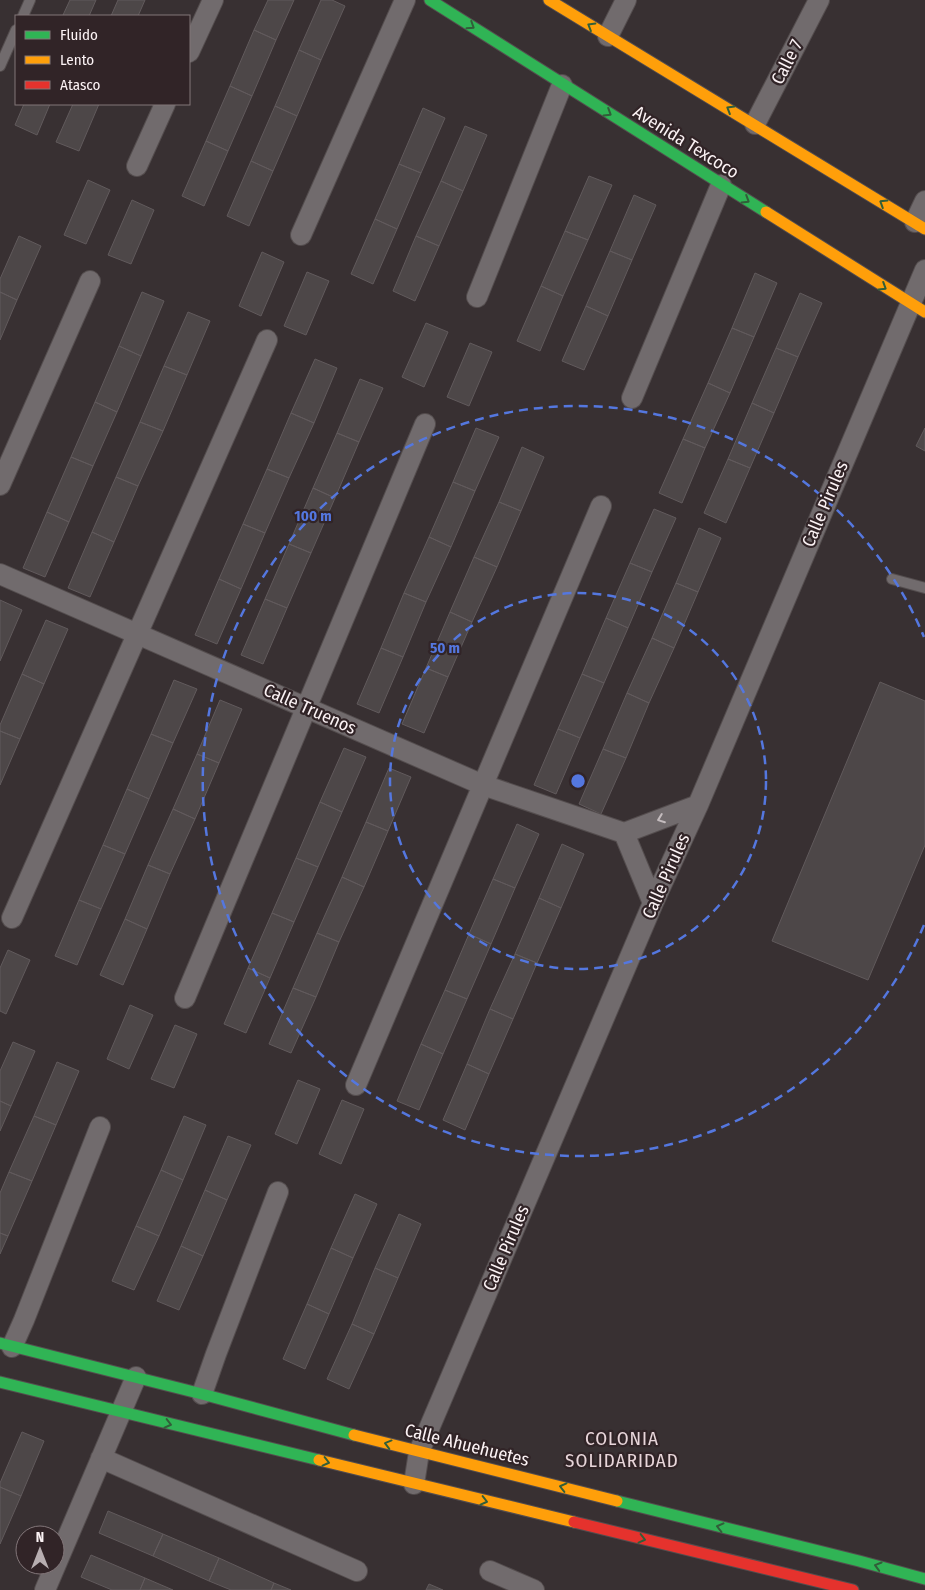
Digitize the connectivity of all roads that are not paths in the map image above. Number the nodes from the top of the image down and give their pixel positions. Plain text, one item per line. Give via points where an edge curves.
1 (30, 0) edge
2 (212, 0) edge
3 (404, 0) edge
4 (430, 0) edge
5 (549, 0) edge
6 (626, 0) edge
7 (819, 0) edge
8 (23, 15) edge
9 (15, 32) edge
10 (608, 36) junction
11 (190, 50) edge
12 (0, 66) edge
13 (562, 84) junction
14 (166, 105) edge
15 (755, 124) junction
16 (137, 166) dead end
17 (721, 185) junction
18 (925, 202) edge
19 (920, 226) edge
20 (301, 234) dead end
21 (925, 270) edge
22 (90, 282) dead end
23 (477, 297) dead end
24 (918, 308) edge
25 (267, 340) dead end
26 (632, 398) dead end
27 (425, 424) dead end
28 (0, 485) edge
29 (601, 506) dead end
30 (0, 574) edge
31 (892, 579) dead end
32 (925, 588) edge
33 (137, 634) junction
34 (306, 708) junction
35 (483, 785) junction
36 (698, 805) junction
37 (624, 833) junction
38 (653, 903) junction
39 (12, 918) dead end
40 (185, 998) dead end
41 (356, 1085) dead end
42 (100, 1127) dead end
43 (278, 1192) dead end
44 (6, 1345) edge
45 (136, 1377) junction
46 (0, 1382) edge
47 (202, 1394) junction
48 (120, 1413) junction
49 (419, 1452) junction
50 (101, 1458) junction
51 (414, 1484) junction
52 (859, 1561) junction
53 (490, 1570) dead end
54 (356, 1571) dead end
55 (925, 1579) edge
56 (45, 1590) edge
57 (534, 1590) edge
58 (850, 1590) edge

1 - 8 lane
2 - 11 street
3 - 20 street
4 -> 13 street, Avenida Texcoco
10 -> 5 street
6 - 10 street
7 - 15 street, Calle 7
9 - 12 lane
15 -> 10 street
13 -> 17 street, Avenida Texcoco
13 - 23 street
14 - 16 street
19 -> 15 street
17 -> 24 street, Avenida Texcoco
17 - 26 street
18 - 19 street
21 - 24 street, Calle Pirules
22 - 28 street
24 - 36 street, Calle Pirules
25 - 33 street
27 - 34 street
29 - 35 street
30 - 33 street, Calle Truenos
31 - 32 lane
33 - 34 street, Calle Truenos
33 - 39 street
34 - 35 street, Calle Truenos
34 - 40 street
35 - 37 street, Calle Truenos
35 - 41 street
36 -> 37 street
36 - 38 street, Calle Pirules
37 - 38 street
38 - 49 street, Calle Pirules
42 - 44 street via 24,1320
43 - 47 street
44 - 45 street, Calle Ahuehuetes
45 - 47 street, Calle Ahuehuetes
45 - 48 street
46 - 48 street
49 -> 47 street, Calle Ahuehuetes
48 - 50 street
48 -> 51 street
49 - 51 street, Calle Pirules
52 -> 49 street, Calle Ahuehuetes
50 - 54 street
50 - 56 street
51 -> 58 street
55 -> 52 street, Calle Ahuehuetes
52 - 58 street
53 - 57 street

